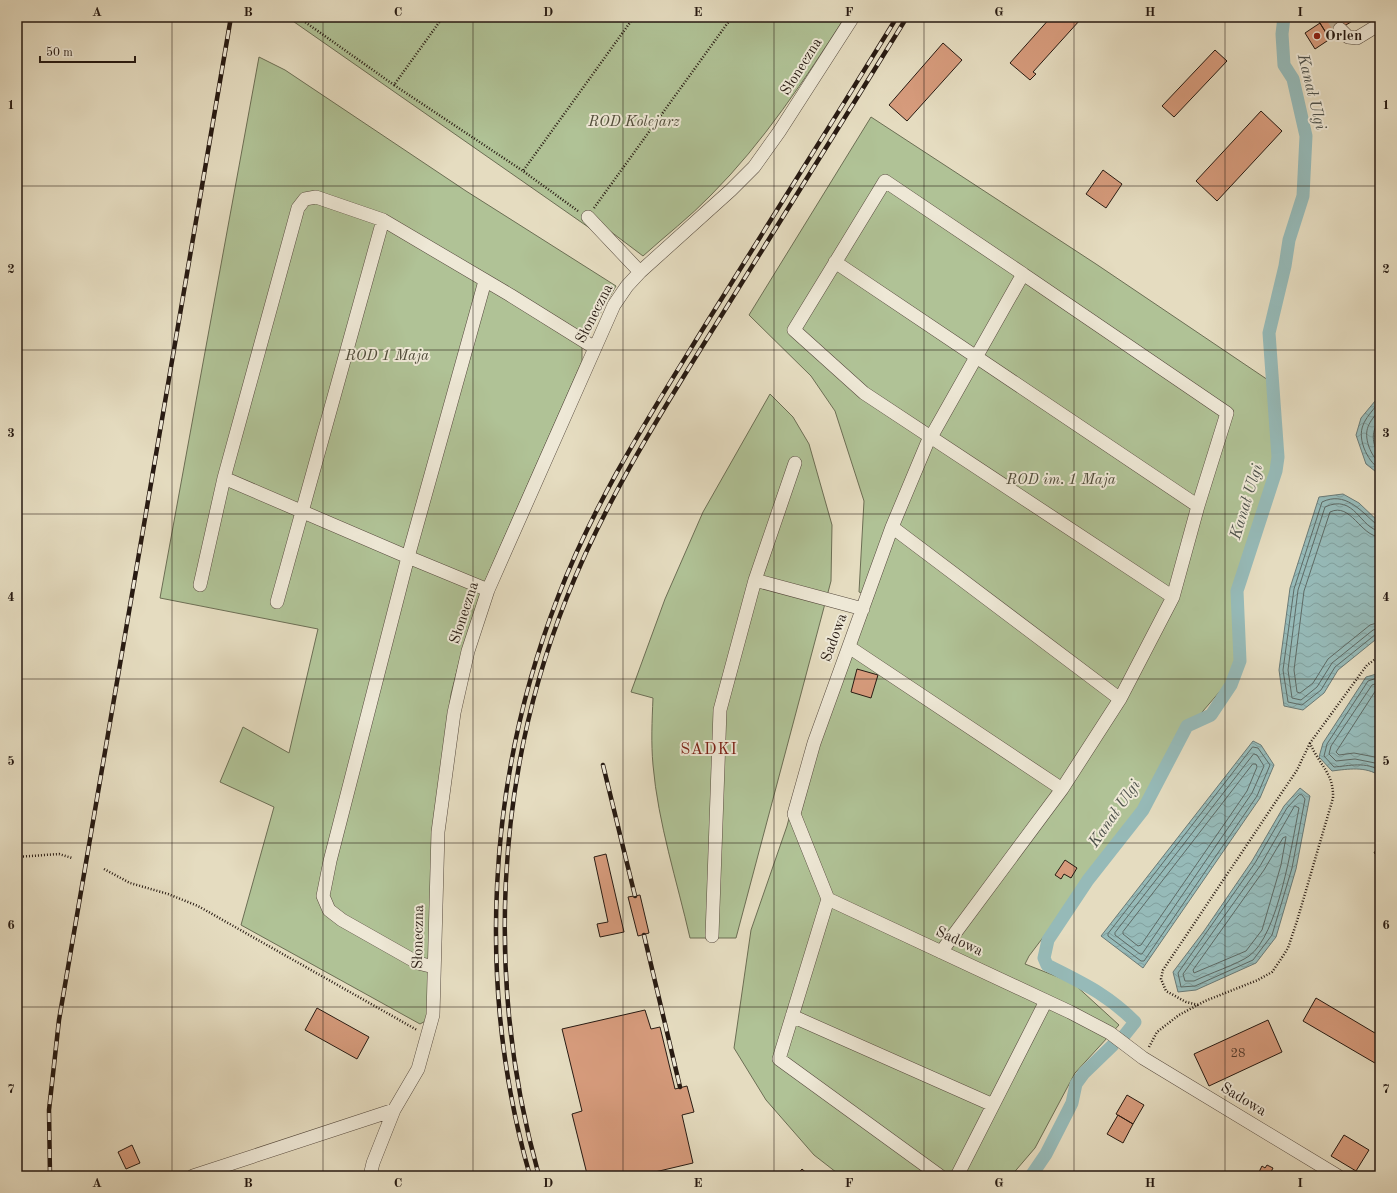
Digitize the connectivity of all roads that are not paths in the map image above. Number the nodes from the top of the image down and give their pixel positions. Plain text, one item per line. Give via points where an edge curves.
1 (853, 17) edge
2 (1380, 24) edge
3 (1340, 29) tunnel mouth
4 (588, 217) road end
5 (382, 220) junction
6 (835, 262) junction
7 (640, 272) junction
8 (1023, 274) junction
9 (485, 281) junction
10 (595, 348) junction
11 (976, 358) junction
12 (931, 437) junction
13 (795, 463) dead end
14 (224, 478) junction
15 (1198, 506) junction
16 (303, 512) junction
17 (892, 527) junction
18 (408, 557) junction
19 (755, 580) junction
20 (200, 585) dead end
21 (488, 590) junction
22 (1173, 597) junction
23 (278, 602) dead end
24 (863, 609) junction
25 (849, 647) junction
26 (1120, 699) junction
27 (1062, 788) junction
28 (828, 899) junction
29 (712, 936) dead end
30 (941, 952) junction
31 (434, 967) junction
32 (1046, 1001) junction
33 (792, 1016) junction
34 (993, 1105) junction
35 (394, 1110) junction
36 (192, 1176) edge
37 (370, 1176) edge
38 (940, 1176) edge
39 (956, 1176) edge
40 (1338, 1176) edge

1 - 7 street, Słoneczna via 754,167
2 - 3 street via 1356,38 1348,37
4 - 7 street
5 - 9 street
5 - 14 street via 316,197 305,199 298,208
5 - 16 street
6 - 8 street via 885,181
6 - 11 street
6 - 12 street via 794,330 864,393
7 - 10 street, Słoneczna via 614,305
8 - 11 street, Sadowa
8 - 15 street via 1227,413
9 - 10 street
9 - 18 street
10 - 21 street, Słoneczna
11 - 12 street, Sadowa
11 - 15 street
12 - 17 street, Sadowa
12 - 22 street
13 - 19 street
14 - 16 street
14 - 20 street
15 - 22 street
16 - 18 street
16 - 23 street
17 - 24 street, Sadowa
17 - 26 street
18 - 21 street
18 - 31 street via 323,896 329,910 342,920 418,963
19 - 24 street
19 - 29 street via 720,710
21 - 31 street, Słoneczna via 468,651 454,713 438,832
22 - 26 street
24 - 25 street, Sadowa
25 - 27 street
25 - 28 street, Sadowa via 814,743 794,814
26 - 27 street
27 - 30 street
28 - 30 street, Sadowa
28 - 33 street
30 - 32 street, Sadowa
31 - 35 street, Słoneczna via 433,1016 418,1069
32 - 34 street
32 - 40 street, Sadowa via 1110,1033 1140,1056
33 - 34 street
33 - 38 street via 779,1059
34 - 39 street
35 - 36 street
35 - 37 street, Słoneczna

